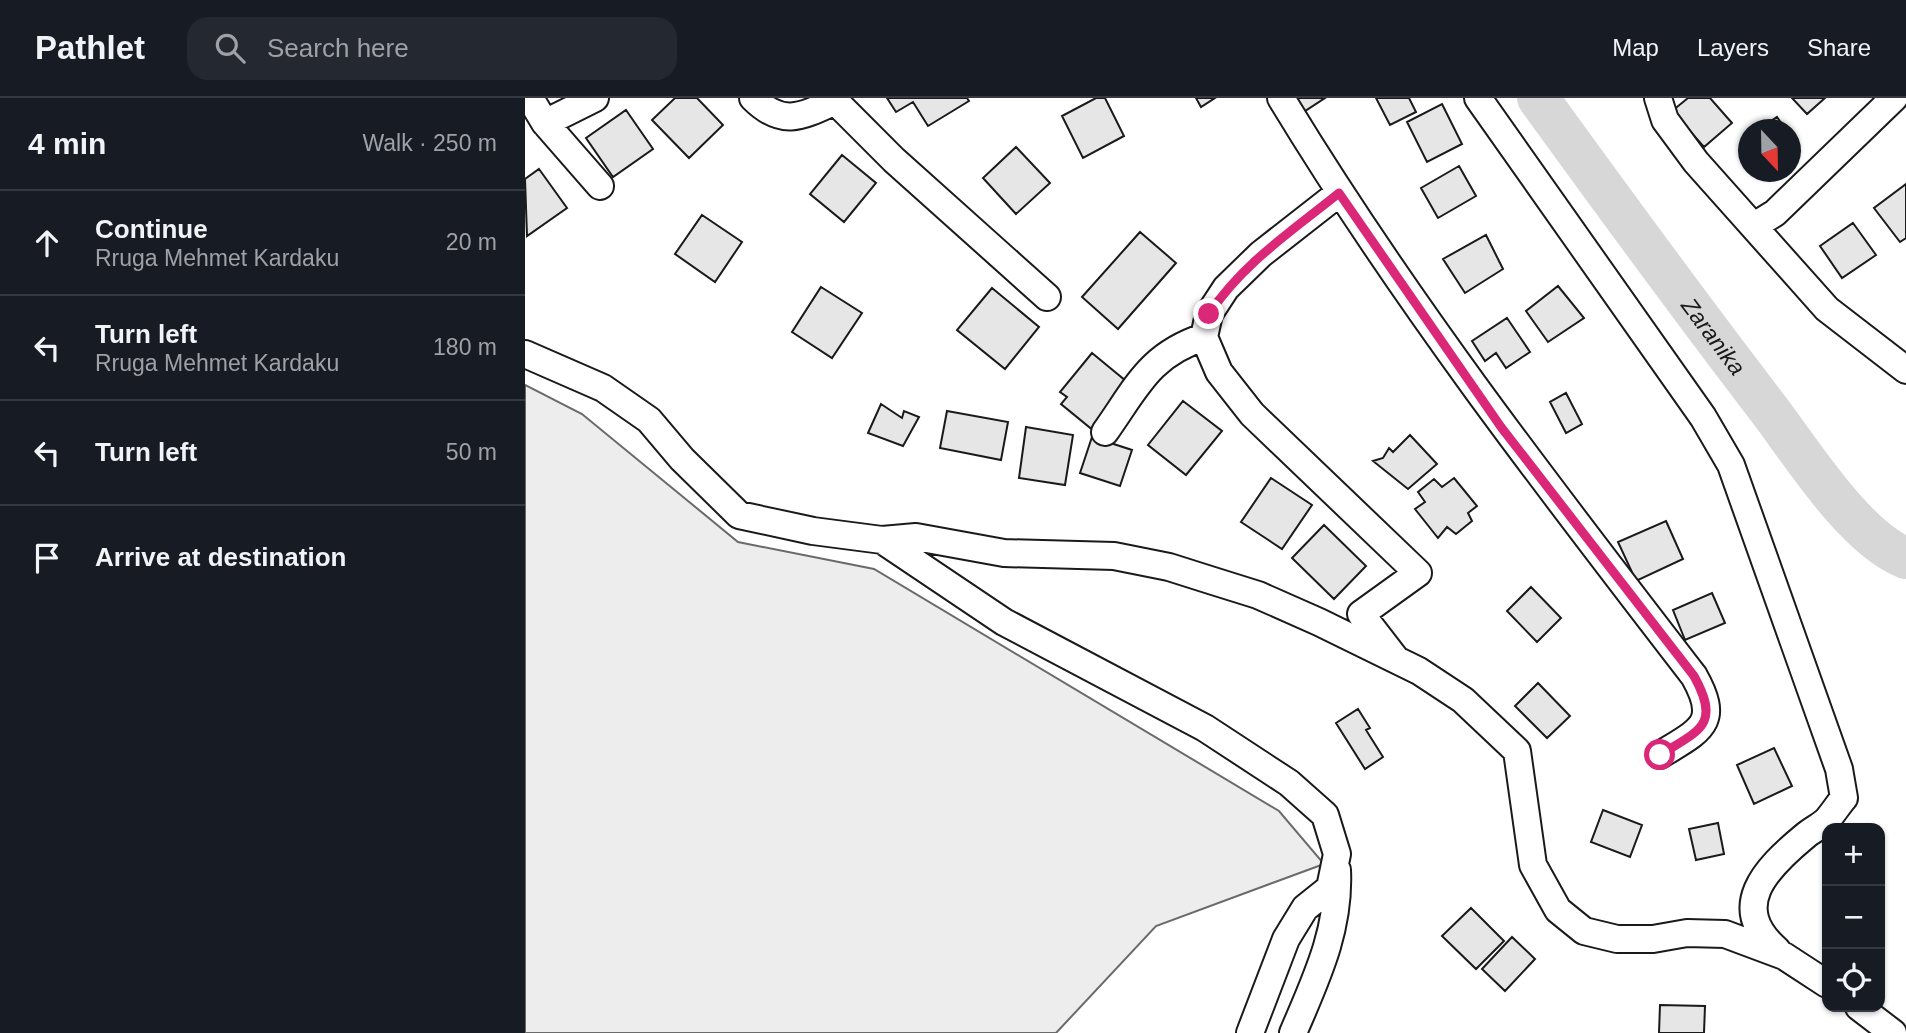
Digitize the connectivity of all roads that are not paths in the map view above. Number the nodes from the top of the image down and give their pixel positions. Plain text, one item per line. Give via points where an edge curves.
1 (530, 98) edge
2 (595, 98) edge
3 (792, 98) edge
4 (1281, 98) edge
5 (1478, 98) edge
6 (1658, 98) edge
7 (1894, 98) edge
8 (761, 106) edge
9 (545, 123) junction
10 (600, 186) dead end
11 (1339, 193) junction
12 (1754, 226) junction
13 (1048, 297) dead end
14 (1204, 337) junction
15 (525, 354) edge
16 (1906, 370) edge
17 (1105, 432) dead end
18 (883, 540) junction
19 (1398, 662) junction
20 (1660, 755) dead end
21 (1337, 854) junction
22 (1784, 956) junction
23 (1822, 981) edge
24 (1866, 1012) edge
25 (1250, 1033) edge
26 (1293, 1033) edge
27 (1893, 1033) edge

1 - 9 street
2 - 9 street
3 - 8 street
4 - 11 street
5 - 22 street via 1703,417 1731,465 1839,769 1844,798 1826,821 1777,861 1759,883 1753,907 1759,934
6 - 12 street via 1665,120 1696,162
7 - 12 street via 1782,206
8 - 13 street via 802,117 835,102
9 - 10 street
11 - 14 street via 1261,254 1226,288 1209,314
11 - 20 street via 1501,427 1694,676 1705,696 1706,721
12 - 16 street via 1828,309
14 - 17 street via 1156,360
14 - 19 street via 1219,372 1252,414 1417,573 1361,614
15 - 18 street via 603,388 649,420 739,515
18 - 19 street via 916,537 993,551 1114,556 1169,567 1258,595
18 - 21 street via 1004,622 1205,728 1289,783 1325,815
19 - 22 street via 1463,700 1517,751 1533,865 1558,910 1584,931 1617,939 1725,934
21 - 25 street via 1329,888 1305,908 1286,939
21 - 26 street via 1339,902 1322,964
22 - 23 street
24 - 27 street

